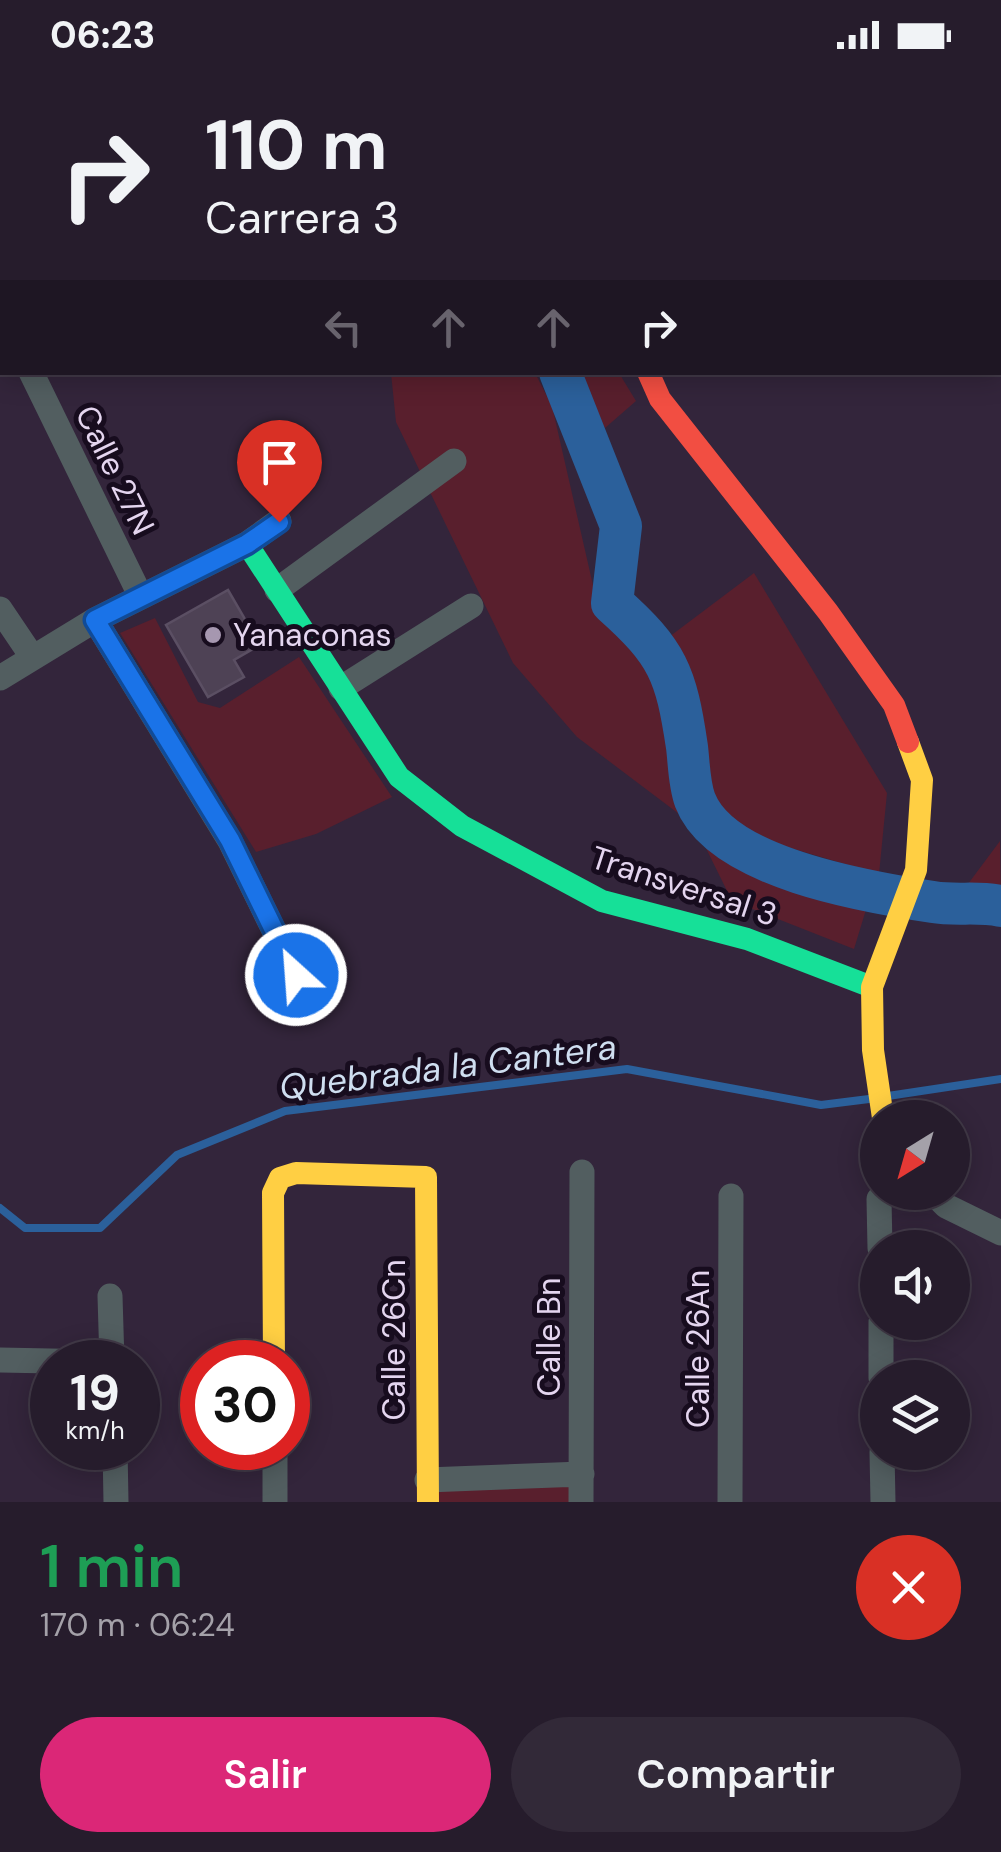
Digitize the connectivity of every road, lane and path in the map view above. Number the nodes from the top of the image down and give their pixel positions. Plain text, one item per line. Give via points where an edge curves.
1 (32, 375) edge
2 (649, 375) edge
3 (454, 461) dead end
4 (279, 522) dead end
5 (247, 544) junction
6 (277, 590) junction
7 (141, 597) junction
8 (471, 606) dead end
9 (0, 609) edge
10 (95, 620) junction
11 (33, 658) junction
12 (0, 678) edge
13 (341, 688) junction
14 (296, 975) dead end
15 (872, 987) junction
16 (881, 1100) edge
17 (582, 1172) dead end
18 (731, 1196) dead end
19 (954, 1210) edge
20 (1001, 1233) edge
21 (110, 1296) dead end
22 (111, 1340) edge
23 (274, 1340) edge
24 (0, 1360) edge
25 (30, 1361) edge
26 (115, 1470) edge
27 (275, 1470) edge
28 (882, 1470) edge
29 (582, 1474) junction
30 (428, 1491) edge
31 (116, 1502) edge
32 (275, 1502) edge
33 (581, 1502) edge
34 (730, 1502) edge
35 (883, 1502) edge

1 - 7 street, Calle 27N
2 - 15 street via 660,399 894,705 922,780 916,870
3 - 6 street
4 - 5 street
5 - 6 street
5 - 7 street
6 - 13 street
7 - 10 street
8 - 13 street
9 - 11 street
10 - 11 street
10 - 14 street via 230,840
11 - 12 street
13 - 15 street, Transversal 3 via 399,777 462,826 602,901 747,938
15 - 16 street
17 - 29 street, Calle Bn
18 - 34 street, Calle 26An
19 - 20 street
21 - 22 street
23 - 30 street, Calle 26Cn via 273,1193 280,1178 426,1176
24 - 25 street
26 - 31 street
27 - 32 street
28 - 35 street
29 - 30 street
29 - 33 street, Calle Bn

